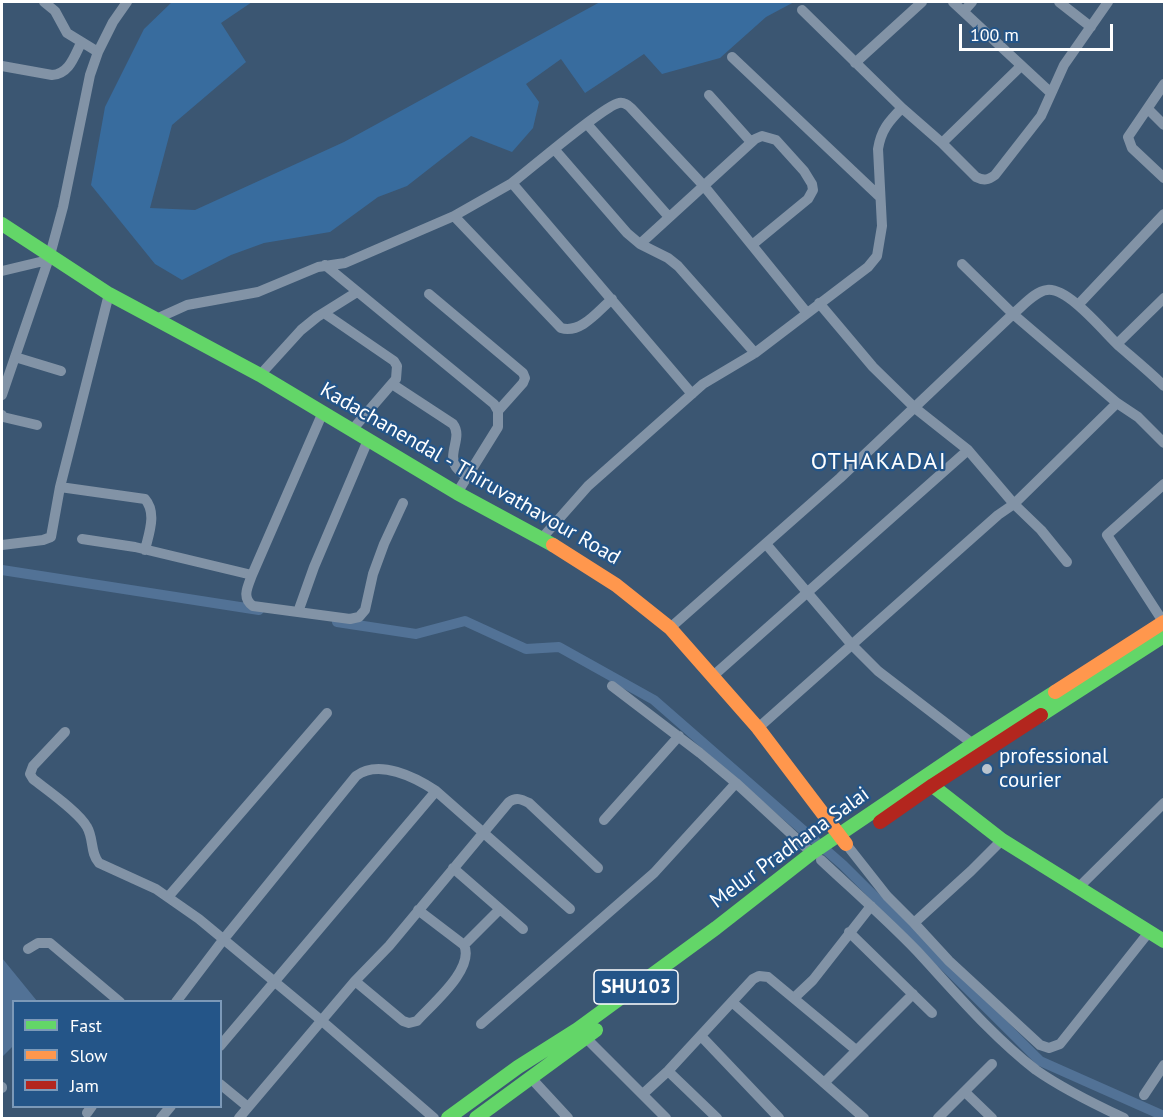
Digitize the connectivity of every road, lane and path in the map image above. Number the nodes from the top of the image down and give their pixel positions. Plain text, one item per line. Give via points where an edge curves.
1 (44, 2) edge
2 (127, 2) edge
3 (922, 2) edge
4 (953, 2) edge
5 (972, 2) edge
6 (1059, 2) edge
7 (1108, 2) edge
8 (802, 10) dead end
9 (964, 12) junction
10 (1091, 27) junction
11 (81, 43) junction
12 (98, 52) junction
13 (732, 57) dead end
14 (855, 63) junction
15 (2, 66) edge
16 (1021, 66) junction
17 (1164, 84) edge
18 (1051, 93) junction
19 (709, 94) dead end
20 (902, 108) junction
21 (1148, 109) junction
22 (587, 124) junction
23 (1164, 125) edge
24 (752, 142) junction
25 (942, 143) junction
26 (555, 150) junction
27 (1164, 178) edge
28 (512, 183) junction
29 (704, 186) junction
30 (880, 197) junction
31 (1164, 214) edge
32 (454, 216) junction
33 (669, 217) junction
34 (2, 224) edge
35 (640, 244) junction
36 (752, 246) junction
37 (49, 258) junction
38 (962, 264) dead end
39 (325, 265) junction
40 (3, 272) edge
41 (357, 292) junction
42 (109, 294) junction
43 (429, 294) dead end
44 (1164, 298) edge
45 (612, 299) junction
46 (819, 303) junction
47 (1078, 305) junction
48 (324, 313) junction
49 (807, 313) junction
50 (1013, 314) junction
51 (156, 319) junction
52 (1117, 344) junction
53 (755, 353) junction
54 (15, 357) junction
55 (61, 371) dead end
56 (260, 375) junction
57 (1163, 380) edge
58 (392, 384) junction
59 (692, 394) junction
60 (2, 395) edge
61 (1117, 403) junction
62 (915, 408) junction
63 (498, 411) junction
64 (324, 412) junction
65 (2, 415) edge
66 (37, 425) dead end
67 (352, 429) junction
68 (368, 440) junction
69 (1164, 443) edge
70 (968, 450) junction
71 (467, 477) junction
72 (1164, 484) edge
73 (60, 487) junction
74 (457, 494) junction
75 (403, 503) dead end
76 (1014, 504) junction
77 (542, 538) junction
78 (82, 539) dead end
79 (766, 544) junction
80 (2, 545) edge
81 (145, 550) junction
82 (1067, 562) dead end
83 (252, 575) junction
84 (808, 593) junction
85 (298, 612) junction
86 (1164, 622) edge
87 (670, 628) junction
88 (1164, 635) edge
89 (852, 645) junction
90 (713, 676) junction
91 (612, 686) dead end
92 (327, 713) dead end
93 (758, 728) junction
94 (65, 732) dead end
95 (679, 736) junction
96 (973, 744) junction
97 (928, 782) junction
98 (736, 783) junction
99 (436, 791) junction
100 (1164, 803) edge
101 (604, 820) dead end
102 (483, 833) junction
103 (1002, 840) junction
104 (828, 849) junction
105 (453, 868) junction
106 (598, 868) dead end
107 (1079, 887) junction
108 (168, 897) junction
109 (871, 906) junction
110 (500, 909) junction
111 (570, 909) dead end
112 (418, 910) junction
113 (914, 923) junction
114 (523, 929) dead end
115 (849, 932) junction
116 (1149, 932) junction
117 (223, 940) junction
118 (1164, 941) edge
119 (464, 945) junction
120 (28, 949) dead end
121 (355, 981) junction
122 (275, 982) junction
123 (913, 994) junction
124 (794, 998) junction
125 (118, 1000) edge
126 (178, 1000) edge
127 (732, 1002) junction
128 (932, 1013) dead end
129 (322, 1021) junction
130 (481, 1024) dead end
131 (582, 1033) junction
132 (701, 1035) junction
133 (222, 1044) edge
134 (856, 1050) junction
135 (992, 1064) dead end
136 (1164, 1065) edge
137 (668, 1071) junction
138 (531, 1078) junction
139 (824, 1083) junction
140 (222, 1086) edge
141 (965, 1092) junction
142 (643, 1094) junction
143 (1144, 1095) dead end
144 (248, 1107) junction
145 (239, 1119) edge
146 (434, 1119) edge
147 (448, 1119) edge
148 (476, 1119) edge
149 (568, 1119) edge
150 (666, 1119) edge
151 (717, 1119) edge
152 (779, 1119) edge
153 (864, 1119) edge
154 (938, 1119) edge
155 (992, 1119) edge
156 (1124, 1119) edge

1 - 11 street via 55,11 67,33
2 - 12 street
3 - 14 street
4 - 9 street
5 - 9 street
6 - 10 street
7 - 10 street
8 - 14 street
9 - 16 street
10 - 18 street via 1064,65
11 - 12 street
11 - 15 street via 60,74
12 - 37 street
13 - 30 street
14 - 20 street
16 - 18 street
16 - 25 street
17 - 21 street
18 - 25 street via 1033,128 989,180 976,177
19 - 24 street
20 - 25 street
20 - 30 street via 880,136
21 - 23 street
21 - 27 street via 1130,132 1129,142
22 - 26 street
22 - 29 street via 615,104 627,104
22 - 33 street
24 - 29 street
24 - 36 street via 762,135 776,140 804,171 813,190 808,200
26 - 28 street
26 - 35 street
28 - 32 street
28 - 45 street
29 - 33 street
29 - 36 street
30 - 46 street via 882,226 877,256
31 - 47 street
32 - 39 street via 345,263
32 - 45 street via 561,328 574,330
33 - 35 street
34 - 37 main road, Kadachanendal - Thiruvathavour Road
35 - 53 street via 678,266
36 - 49 street
37 - 40 street
37 - 42 main road, Kadachanendal - Thiruvathavour Road
37 - 54 street
38 - 50 street
39 - 41 street
39 - 51 street via 258,292 187,306
41 - 48 street
41 - 63 street
42 - 51 main road, Kadachanendal - Thiruvathavour Road
42 - 73 street
43 - 63 street via 523,373 523,383
44 - 52 street
45 - 59 street
46 - 49 street
46 - 62 street via 873,367
47 - 50 street via 1062,293 1048,289
47 - 52 street
48 - 56 street via 302,330
48 - 58 street via 394,361 398,373
49 - 53 street
50 - 61 street
50 - 62 street
51 - 56 main road, Kadachanendal - Thiruvathavour Road
52 - 57 street
53 - 59 street
54 - 55 street
54 - 60 street
56 - 64 main road, Kadachanendal - Thiruvathavour Road
58 - 67 street
58 - 71 street via 453,424 457,436 454,463
59 - 77 street via 588,486
61 - 69 street
61 - 76 street
62 - 70 street
62 - 79 street
63 - 71 street via 498,427
64 - 67 main road, Kadachanendal - Thiruvathavour Road
64 - 83 street
65 - 66 street
67 - 68 main road, Kadachanendal - Thiruvathavour Road
68 - 74 main road, Kadachanendal - Thiruvathavour Road
68 - 85 street
70 - 76 street
70 - 84 street
71 - 74 street
72 - 86 street via 1107,536
73 - 80 street via 51,537
73 - 81 street via 145,499 152,519
74 - 77 main road, Kadachanendal - Thiruvathavour Road
75 - 85 street via 373,574 365,610 359,617
76 - 82 street
76 - 89 street
77 - 87 main road, Kadachanendal - Thiruvathavour Road via 616,585
78 - 81 street
79 - 84 street
79 - 87 street
81 - 83 street
83 - 85 street via 245,596 249,604
84 - 89 street
84 - 90 street
86 - 96 main road, Melur Pradhana Salai / SHU103
87 - 90 main road, Kadachanendal - Thiruvathavour Road
88 - 97 main road, Melur Pradhana Salai / SHU103
89 - 93 street
89 - 96 street via 878,671
90 - 93 main road, Kadachanendal - Thiruvathavour Road
91 - 95 street
92 - 108 street
93 - 104 main road, Kadachanendal - Thiruvathavour Road
94 - 108 street via 33,766 33,779 80,818 99,863
95 - 98 street
95 - 101 street
96 - 97 main road, Melur Pradhana Salai / SHU103
97 - 103 main road
97 - 104 main road, Melur Pradhana Salai / SHU103
98 - 104 street
98 - 130 street via 654,873
99 - 102 street
99 - 117 street via 408,776 373,768 363,770
99 - 122 street
100 - 107 street
102 - 105 street
102 - 106 street via 508,802 520,799
102 - 111 street
103 - 107 main road
103 - 113 street
104 - 109 street
104 - 113 street via 875,882
104 - 131 main road, Melur Pradhana Salai / SHU103 via 773,898
105 - 110 street
105 - 112 street
107 - 116 main road
108 - 117 street
109 - 115 street
109 - 156 street via 1007,1046 1039,1071
110 - 114 street
110 - 119 street
112 - 119 street
112 - 121 street
113 - 116 street via 981,993 1040,1045 1049,1048 1066,1038
115 - 123 street
115 - 124 street via 813,980
116 - 118 main road
117 - 122 street
117 - 126 street
119 - 121 street via 467,954 455,980 413,1023 403,1022
120 - 125 street via 38,943 50,943
121 - 129 street
122 - 129 street
122 - 133 street
123 - 128 street
123 - 134 street
124 - 127 street via 768,977 759,975
124 - 134 street
127 - 132 street
127 - 139 street
129 - 144 street
129 - 146 street
131 - 138 main road, Melur Pradhana Salai / SHU103
131 - 142 street
131 - 147 main road, Melur Pradhana Salai / SHU103 via 518,1067
132 - 137 street
132 - 152 street
134 - 139 street
135 - 141 street
136 - 143 street
137 - 142 street
137 - 151 street
138 - 148 main road, Melur Pradhana Salai / SHU103
138 - 149 street
139 - 153 street
140 - 144 street
141 - 154 street
141 - 155 street
142 - 150 street
144 - 145 street

